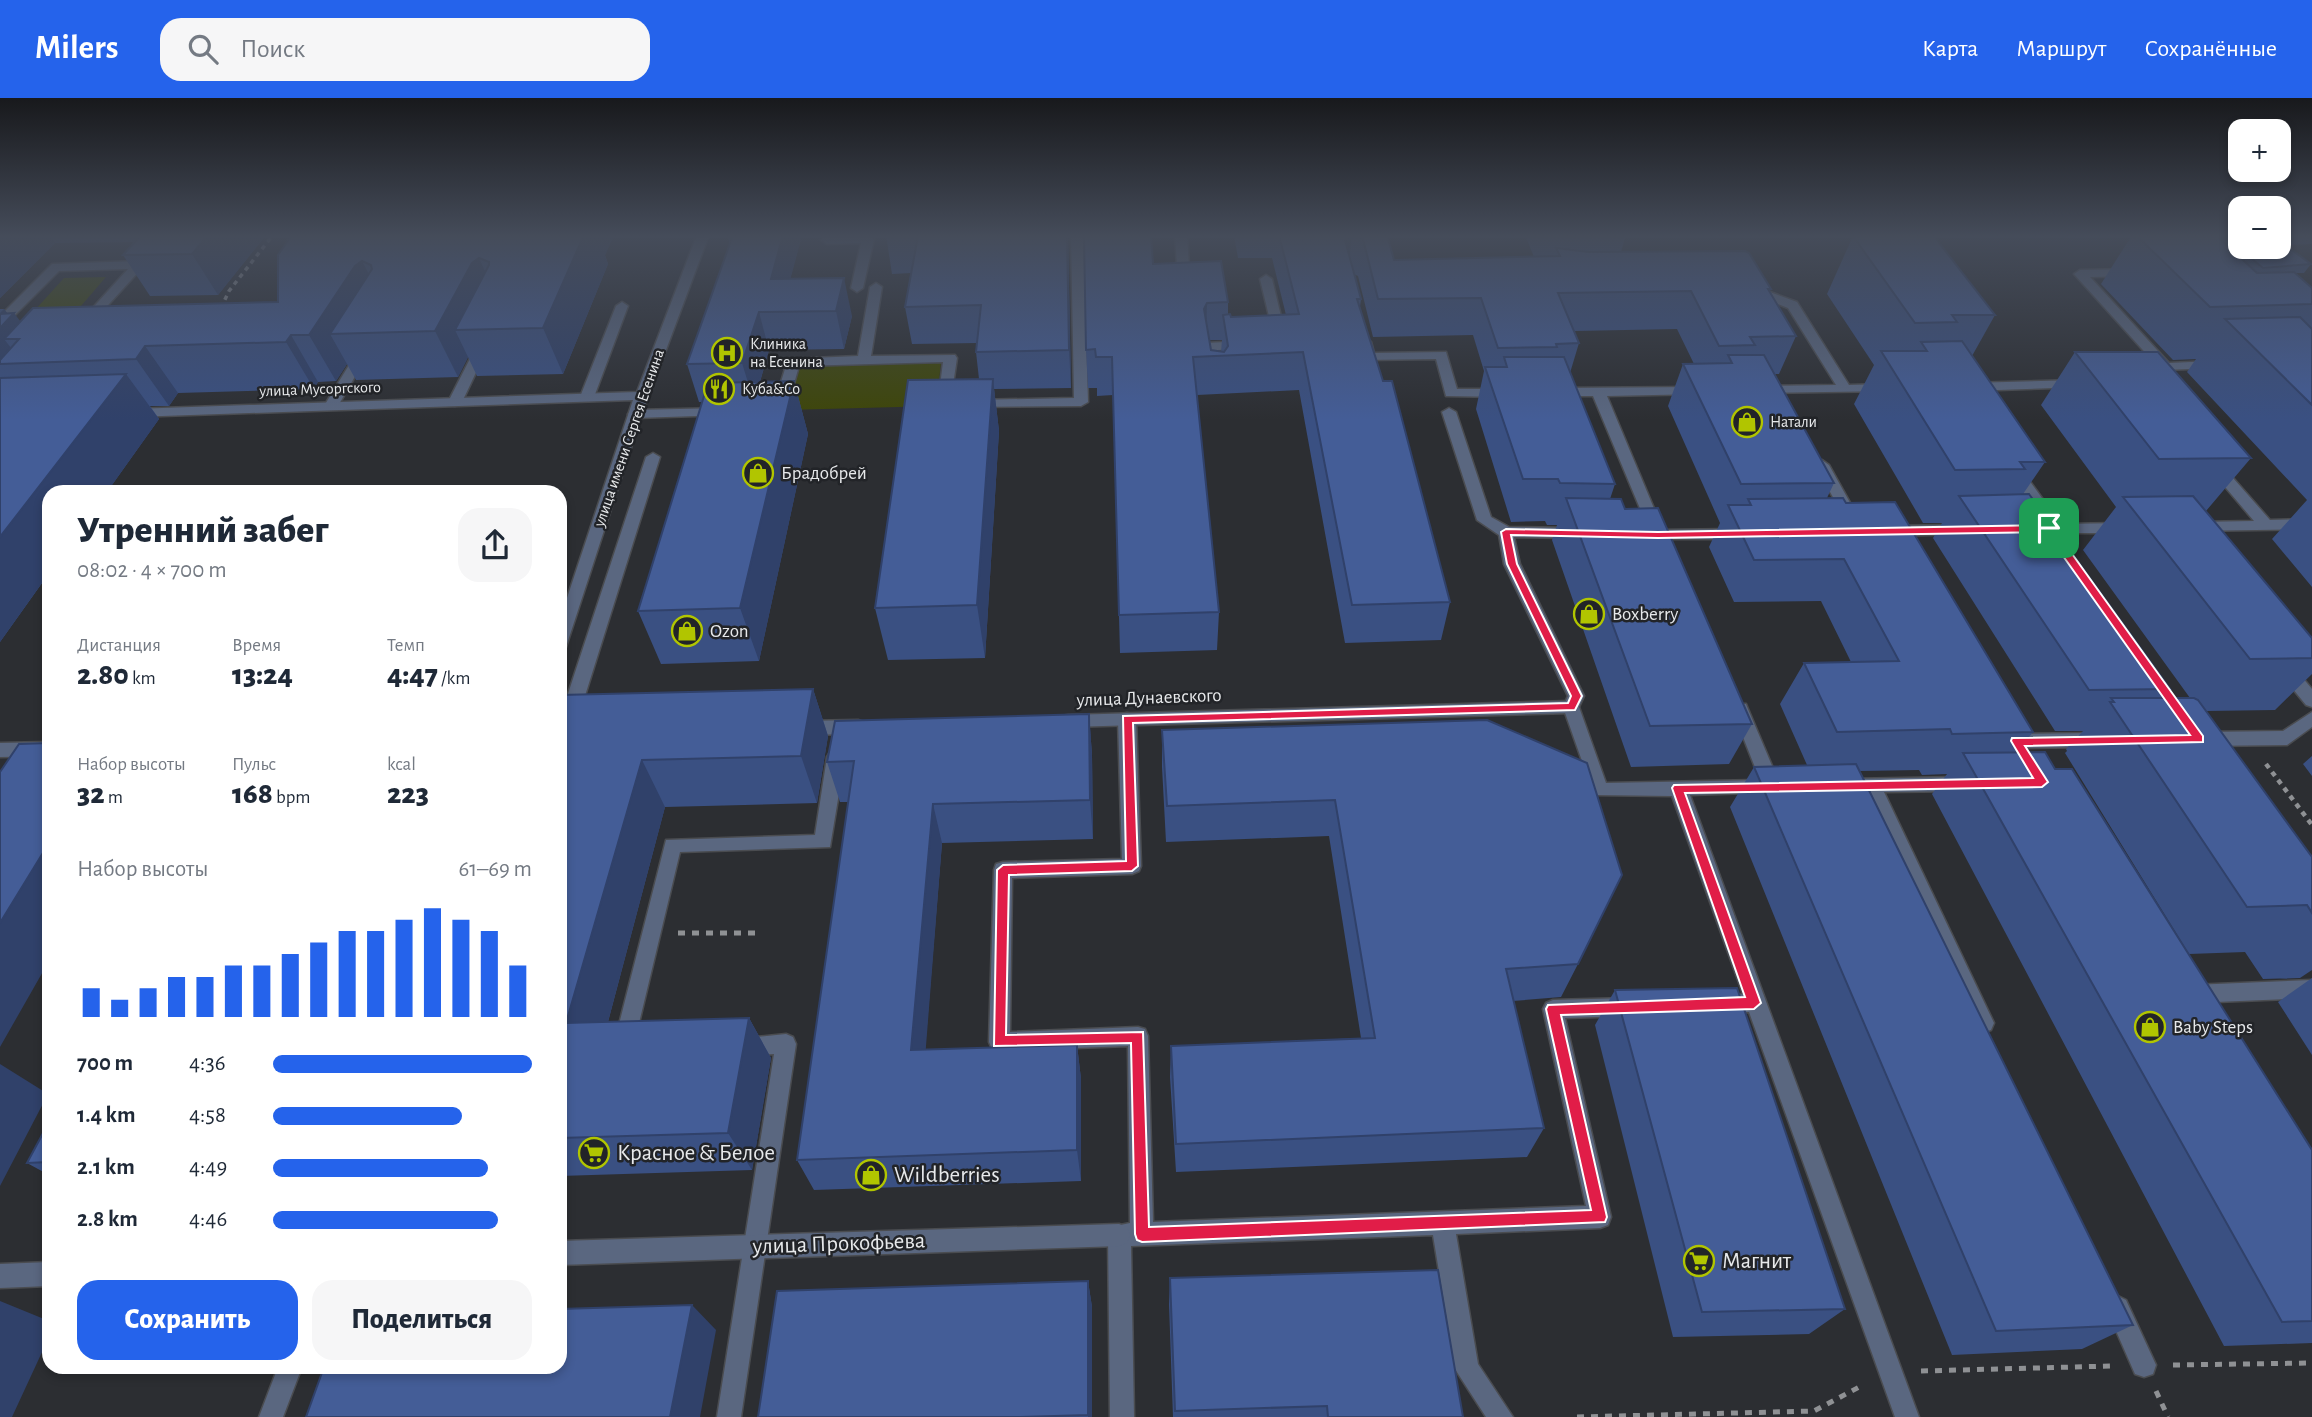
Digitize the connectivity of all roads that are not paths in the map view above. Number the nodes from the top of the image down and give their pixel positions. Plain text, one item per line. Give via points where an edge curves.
1 (26, 297) edge
2 (109, 297) edge
3 (680, 297) edge
4 (874, 297) edge
5 (1078, 297) edge
6 (1270, 297) edge
7 (1769, 297) edge
8 (2101, 297) edge
9 (622, 306) dead end
10 (0, 323) edge
11 (1363, 332) edge
12 (489, 333) edge
13 (88, 335) edge
14 (373, 337) edge
15 (863, 359) junction
16 (2222, 365) edge
17 (2095, 383) edge
18 (1217, 385) dead end
19 (1904, 388) edge
20 (1845, 389) junction
21 (1713, 390) edge
22 (1739, 390) edge
23 (1598, 391) junction
24 (1547, 392) edge
25 (1522, 393) edge
26 (642, 396) junction
27 (587, 397) junction
28 (1964, 398) edge
29 (455, 402) junction
30 (331, 406) junction
31 (740, 411) edge
32 (766, 411) edge
33 (1449, 412) dead end
34 (113, 414) edge
35 (635, 414) junction
36 (1813, 450) edge
37 (2002, 452) edge
38 (2205, 454) edge
39 (653, 457) dead end
40 (2312, 524) edge
41 (2266, 526) junction
42 (2184, 527) edge
43 (2052, 528) junction
44 (2145, 528) edge
45 (2023, 529) edge
46 (1970, 530) edge
47 (1892, 531) junction
48 (1506, 532) junction
49 (1846, 532) edge
50 (1870, 532) edge
51 (1752, 533) edge
52 (1589, 534) edge
53 (1630, 534) edge
54 (1658, 535) junction
55 (1903, 549) edge
56 (2064, 551) edge
57 (567, 622) edge
58 (2277, 658) edge
59 (1731, 689) edge
60 (2312, 701) edge
61 (1572, 707) junction
62 (2312, 718) edge
63 (1127, 719) junction
64 (1045, 721) edge
65 (882, 726) edge
66 (841, 727) junction
67 (786, 729) edge
68 (571, 734) edge
69 (2112, 740) dead end
70 (42, 749) edge
71 (0, 750) edge
72 (2215, 761) edge
73 (2029, 762) edge
74 (1977, 784) edge
75 (1872, 785) junction
76 (1835, 786) edge
77 (1678, 788) junction
78 (2312, 989) edge
79 (1754, 1003) junction
80 (1700, 1004) edge
81 (1647, 1006) edge
82 (2178, 1006) edge
83 (1990, 1037) edge
84 (718, 1046) edge
85 (636, 1049) edge
86 (1443, 1223) junction
87 (1131, 1235) junction
88 (755, 1247) junction
89 (567, 1253) edge
90 (42, 1274) edge
91 (0, 1276) edge
92 (2109, 1289) edge
93 (2144, 1365) road end
94 (287, 1374) edge
95 (271, 1417) edge
96 (729, 1417) edge
97 (1122, 1417) edge
98 (1501, 1417) edge
99 (1907, 1417) edge

1 - 10 street
2 - 13 street via 74,335
3 - 26 street, улица имени Сергея Есенина
4 - 15 street
5 - 15 street via 1081,402 945,405 950,358
6 - 18 street via 1282,344 1211,346
7 - 20 street via 1793,306
8 - 16 street via 2166,366
9 - 27 street
11 - 25 street via 1369,357 1441,355 1451,393
12 - 29 street
14 - 30 street
15 - 32 street via 793,362 780,410
17 - 28 street via 1956,387
19 - 20 street
20 - 22 street via 1783,396
21 - 23 street
23 - 24 street
23 - 54 street
26 - 27 street, улица Мусоргского
26 - 35 street, улица имени Сергея Есенина
27 - 29 street, улица Мусоргского
29 - 30 street, улица Мусоргского
30 - 34 street, улица Мусоргского
31 - 35 street
33 - 48 street via 1484,520
35 - 57 street, улица имени Сергея Есенина
36 - 49 street via 1859,532
37 - 43 street
38 - 41 street
39 - 68 street
40 - 41 street
41 - 42 street
43 - 44 street
43 - 45 street
43 - 56 street
46 - 47 street
47 - 50 street
47 - 55 street
48 - 52 street
48 - 61 street via 1512,564 1576,696
51 - 54 street
53 - 54 street
58 - 60 street
59 - 77 street via 1778,787
61 - 63 street, улица Дунаевского
61 - 77 street via 1600,790
62 - 72 street via 2287,738 2193,735
63 - 64 street, улица Дунаевского
63 - 87 street via 1132,866 1003,870 999,1042 1138,1036
65 - 66 street
66 - 67 street
66 - 85 street via 823,842 673,845 622,1049
69 - 73 street via 2013,735
70 - 71 street
74 - 75 street
75 - 76 street
75 - 83 street
77 - 79 street
78 - 82 street via 2171,994
79 - 80 street
79 - 99 street
81 - 86 street, улица Прокофьева via 1553,1009 1600,1217
84 - 88 street via 786,1044
86 - 87 street, улица Прокофьева
86 - 98 street via 1467,1370
87 - 88 street, улица Прокофьева
87 - 97 street
88 - 89 street, улица Прокофьева
88 - 96 street
90 - 91 street
92 - 93 street
94 - 95 street

